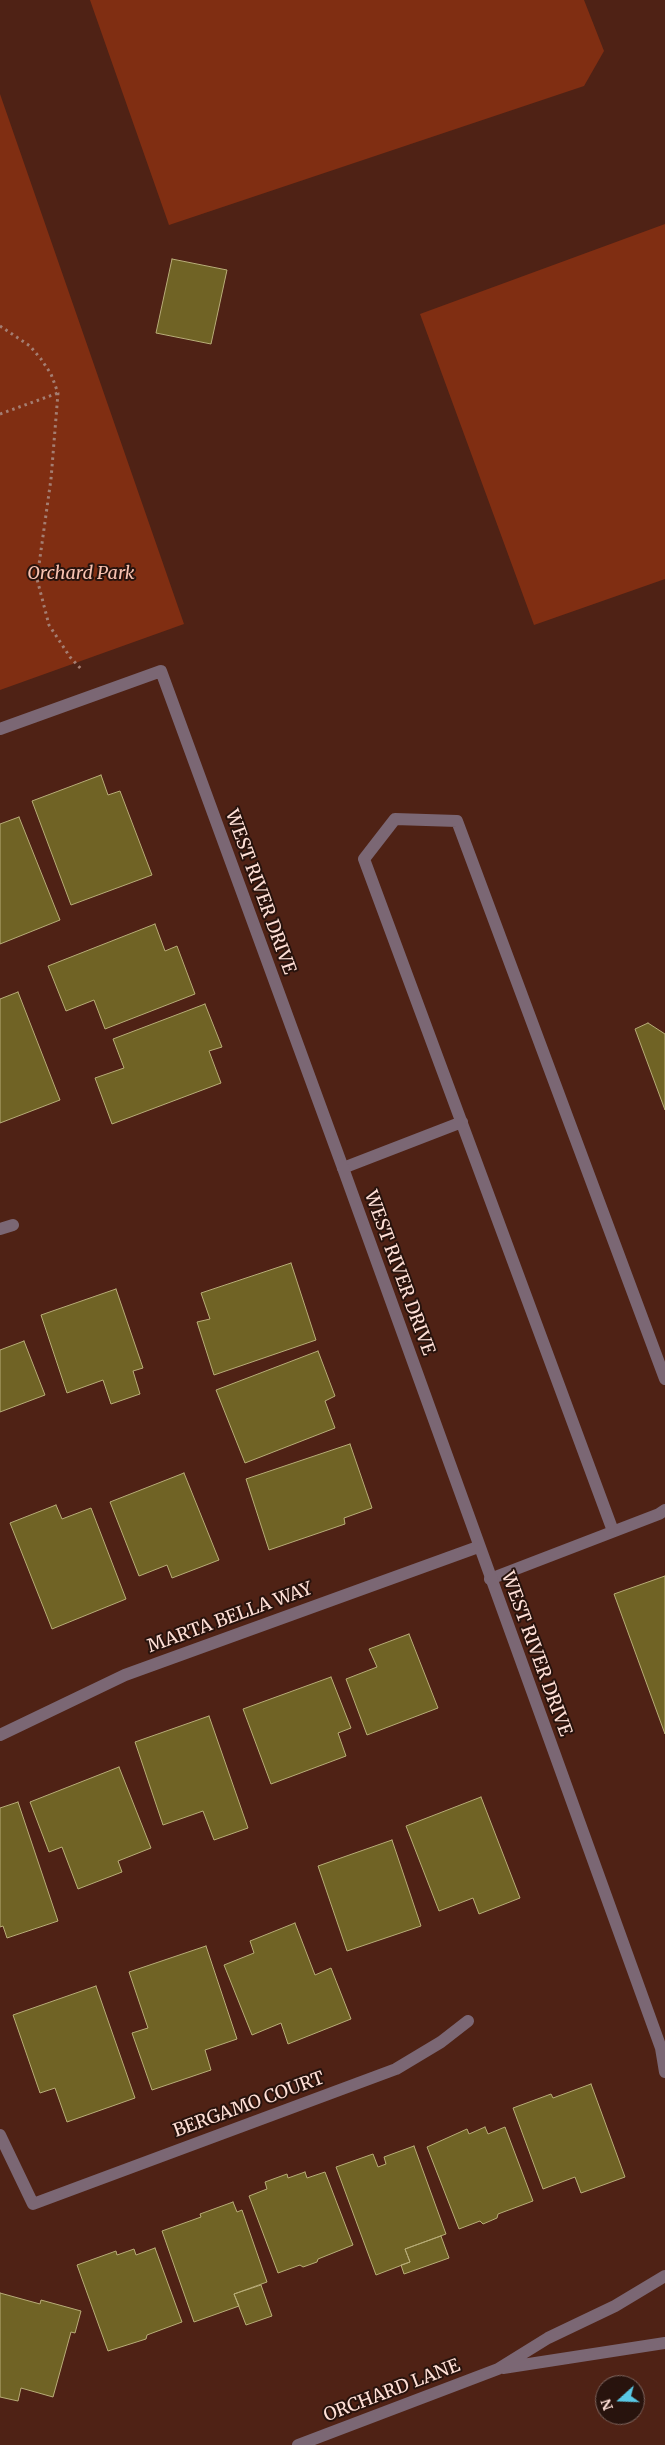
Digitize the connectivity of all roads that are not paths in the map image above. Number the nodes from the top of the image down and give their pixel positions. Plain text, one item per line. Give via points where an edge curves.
1 (0, 730) edge
2 (462, 1122) junction
3 (343, 1168) junction
4 (13, 1225) dead end
5 (0, 1229) edge
6 (665, 1379) edge
7 (665, 1510) edge
8 (613, 1531) junction
9 (478, 1547) junction
10 (490, 1578) junction
11 (0, 1735) edge
12 (468, 2021) dead end
13 (663, 2052) edge
14 (665, 2072) edge
15 (0, 2135) edge
16 (665, 2276) edge
17 (665, 2343) edge
18 (498, 2369) junction
19 (298, 2445) edge

1 - 3 street, WEST RIVER DRIVE via 161,671
2 - 3 street
2 - 6 street via 364,859 395,818 457,821
2 - 8 street
3 - 9 street, WEST RIVER DRIVE
4 - 5 street
7 - 8 street
8 - 10 street
9 - 10 street, WEST RIVER DRIVE
9 - 11 street, MARTA BELLA WAY via 125,1675
10 - 13 street, WEST RIVER DRIVE
12 - 15 street, BERGAMO COURT via 396,2069 33,2204
13 - 14 street, WEST RIVER DRIVE
16 - 18 street, ORCHARD LANE via 615,2306 548,2338
17 - 18 street, ORCHARD LANE
18 - 19 street, ORCHARD LANE

